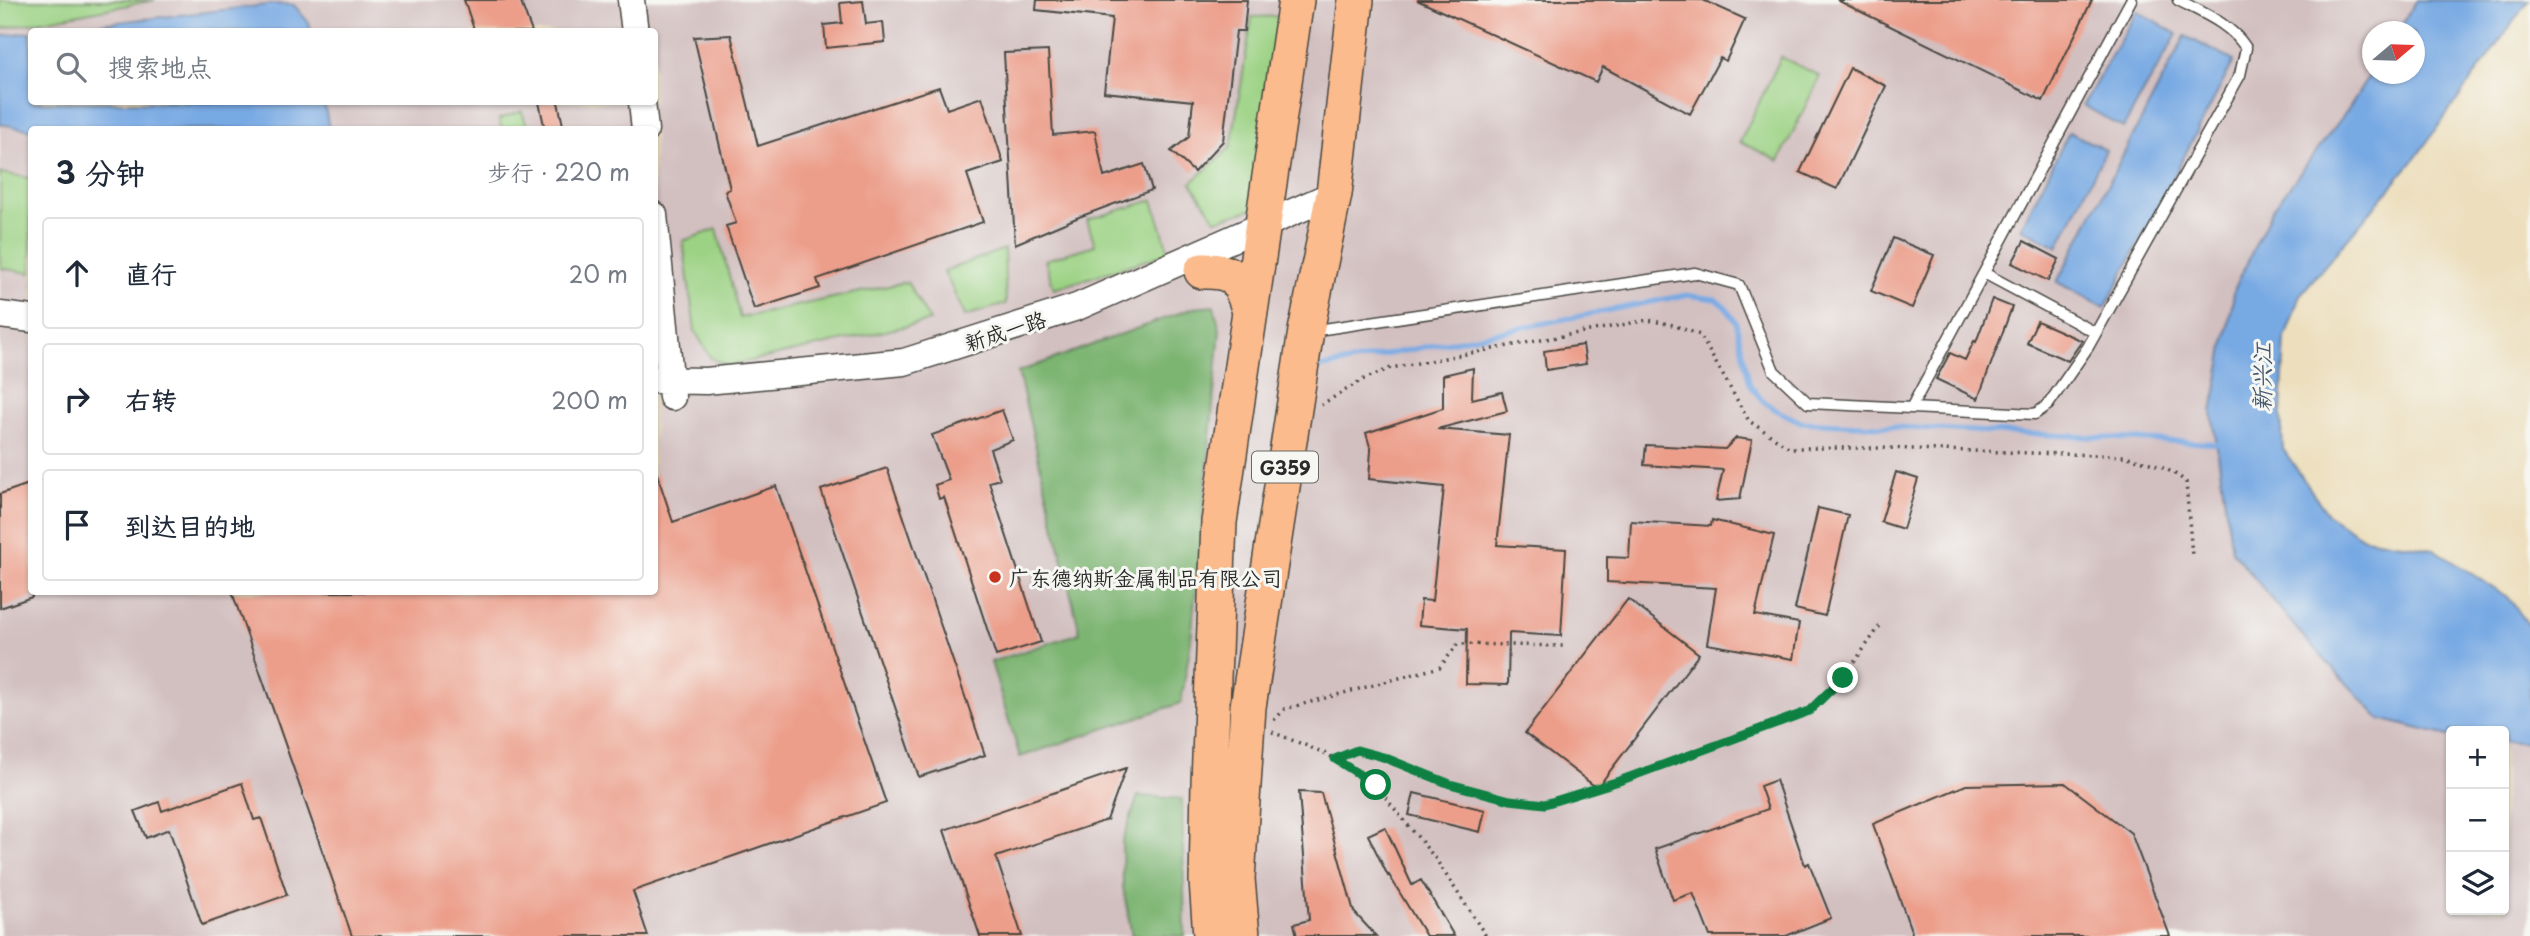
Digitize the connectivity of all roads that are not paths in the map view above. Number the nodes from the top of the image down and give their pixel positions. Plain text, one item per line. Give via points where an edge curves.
1 (631, 0) edge
2 (1296, 0) edge
3 (1356, 0) edge
4 (2131, 0) edge
5 (2178, 0) edge
6 (634, 28) edge
7 (642, 105) edge
8 (645, 126) edge
9 (1332, 203) junction
10 (1261, 236) junction
11 (1202, 271) junction
12 (1984, 273) junction
13 (658, 290) edge
14 (0, 298) edge
15 (28, 302) edge
16 (1250, 311) junction
17 (0, 315) edge
18 (28, 319) edge
19 (1306, 331) junction
20 (2096, 333) junction
21 (661, 347) edge
22 (730, 378) junction
23 (663, 389) edge
24 (1910, 408) junction
25 (1211, 936) edge
26 (1242, 936) edge

1 - 6 street
2 - 10 highway, G359
3 - 9 highway, G359
4 - 12 lane
5 - 20 lane via 2238,35 2246,48 2240,75
7 - 8 street
9 - 10 street, 新成一路
9 - 19 highway, G359
10 - 11 street, 新成一路
10 - 16 highway, G359
10 - 22 street, 新成一路 via 1077,307 904,362
11 - 16 highway via 1223,270 1236,279
11 - 23 street, 新成一路 via 1083,322 908,378 707,397
12 - 20 lane
12 - 24 lane
13 - 21 street
14 - 15 street
16 - 25 highway, G359 via 1219,522 1207,881
17 - 18 street
19 - 24 lane via 1695,273 1739,285 1774,371 1808,402
19 - 26 highway, G359 via 1248,707 1256,726 1237,878
20 - 24 lane via 2048,405 2035,414
21 - 22 street via 711,375
21 - 23 street
22 - 23 street, 新成一路

